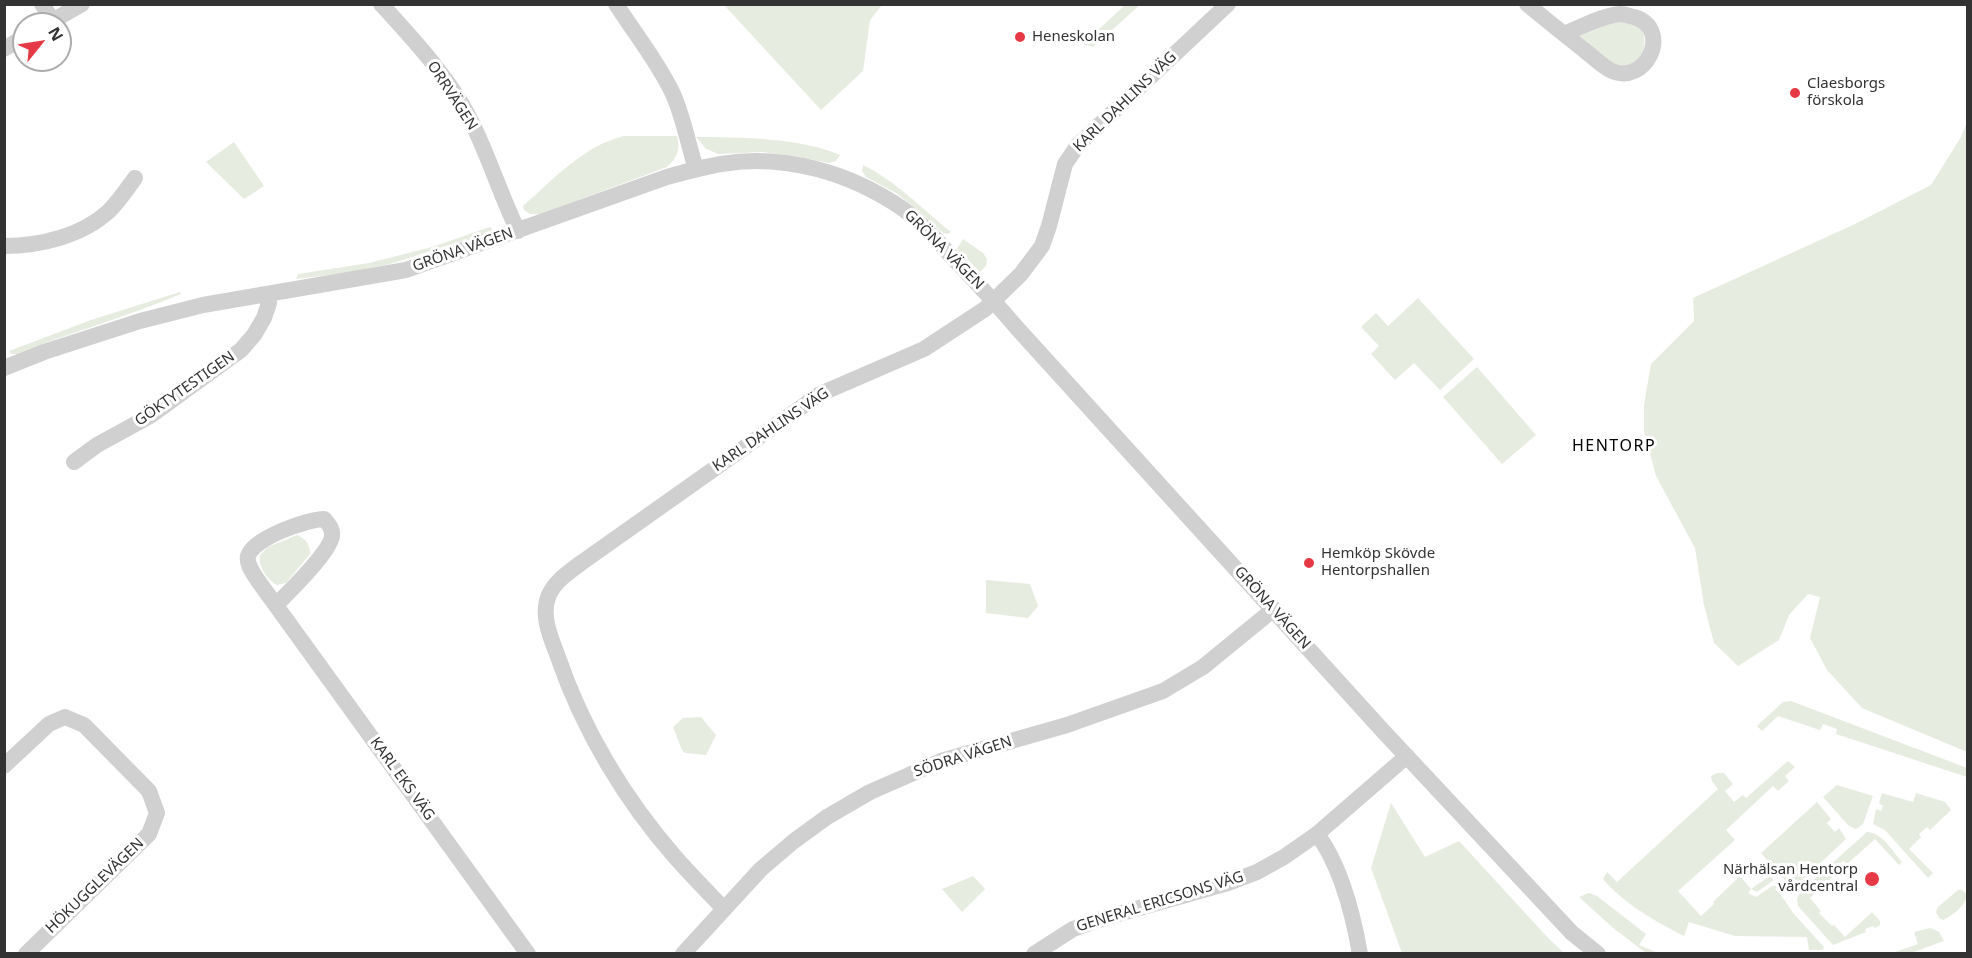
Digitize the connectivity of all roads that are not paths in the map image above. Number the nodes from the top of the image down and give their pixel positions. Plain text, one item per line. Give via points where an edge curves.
1 (82, 4) edge
2 (381, 4) edge
3 (616, 4) edge
4 (1228, 4) edge
5 (1527, 4) edge
6 (68, 12) edge
7 (1564, 34) junction
8 (696, 169) junction
9 (135, 178) dead end
10 (518, 231) junction
11 (4, 246) edge
12 (267, 294) junction
13 (994, 301) junction
14 (4, 368) edge
15 (74, 462) dead end
16 (276, 605) junction
17 (1274, 609) junction
18 (1407, 756) junction
19 (4, 766) edge
20 (1317, 834) junction
21 (723, 908) junction
22 (26, 954) edge
23 (528, 954) edge
24 (683, 954) edge
25 (1034, 954) edge
26 (1360, 954) edge
27 (1598, 954) edge

1 - 6 street
2 - 10 street, ORRVÄGEN via 450,87 472,123
3 - 8 street via 663,75 687,132
4 - 13 street, KARL DAHLINS VÄG via 1078,145 1065,165 1042,246
5 - 7 street
7 - 7 street via 1610,70 1623,73 1645,63 1654,47 1652,33 1642,20 1622,14
8 - 10 street, GRÖNA VÄGEN
8 - 13 street, GRÖNA VÄGEN via 746,161 779,162 846,178 904,210
9 - 11 street via 108,212 87,226 41,243
10 - 12 street, GRÖNA VÄGEN via 406,270
12 - 14 street, GRÖNA VÄGEN via 140,321
12 - 15 street, GÖKTYTESTIGEN via 264,318 242,350 150,416
13 - 17 street, GRÖNA VÄGEN
13 - 21 street, KARL DAHLINS VÄG via 924,349 820,394 581,563 557,582 549,595 546,621 566,683 587,729 636,808
16 - 16 street, KARL EKS VÄG via 249,567 251,549 264,539 313,519 324,519 330,525 332,537 325,550
16 - 23 street, KARL EKS VÄG
17 - 18 street, GRÖNA VÄGEN
17 - 21 street, SÖDRA VÄGEN via 1203,667 1163,691 1067,725 941,761 870,792 794,841
18 - 20 street, GENERAL ERICSONS VÄG
18 - 27 street, GRÖNA VÄGEN via 1572,933
19 - 22 street, HÖKUGGLEVÄGEN via 49,724 65,717 84,725 149,791 157,813 149,834
20 - 25 street, GENERAL ERICSONS VÄG via 1257,872 1228,884 1083,925
20 - 26 street via 1330,850
21 - 24 street, SÖDRA VÄGEN

